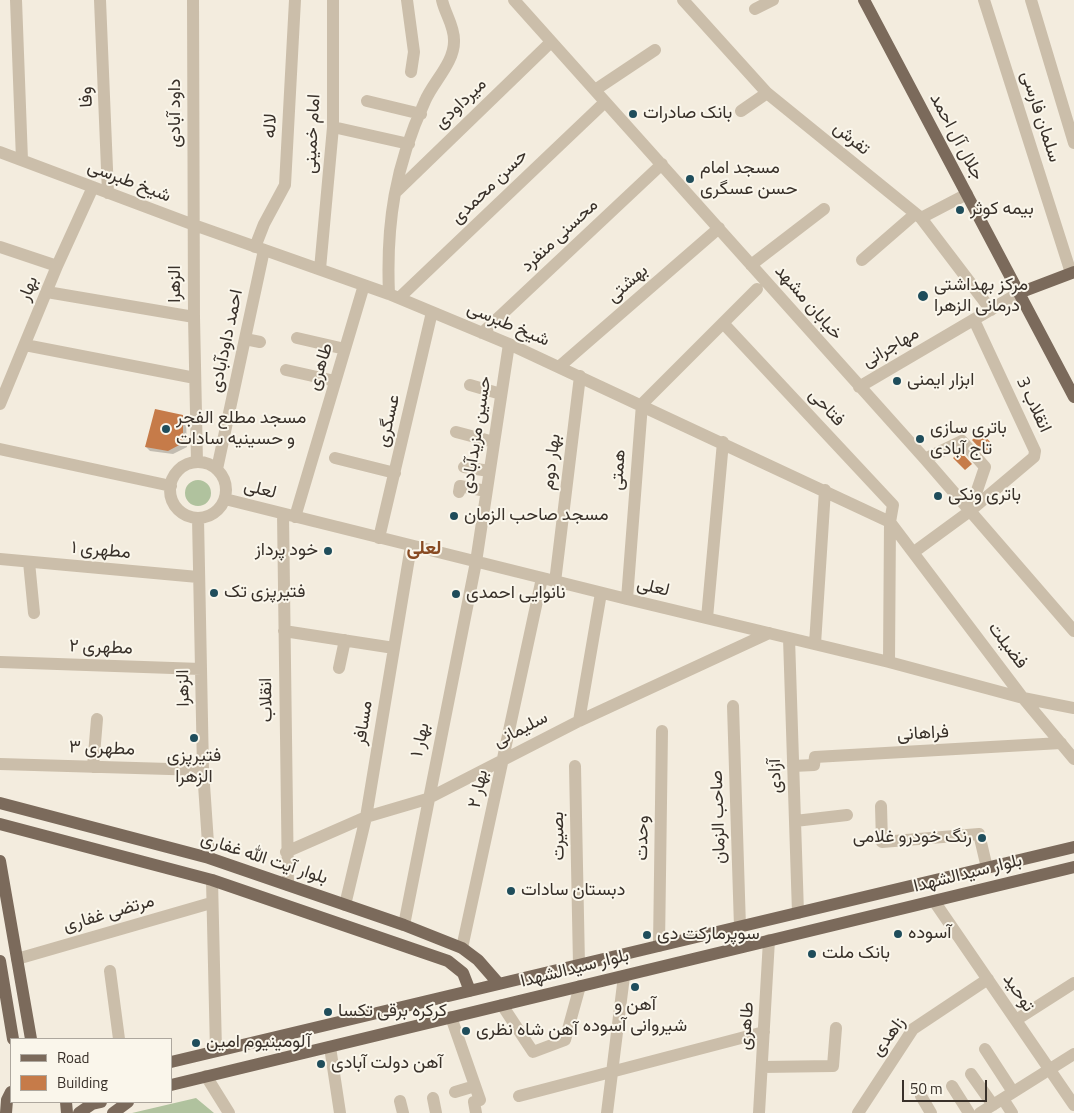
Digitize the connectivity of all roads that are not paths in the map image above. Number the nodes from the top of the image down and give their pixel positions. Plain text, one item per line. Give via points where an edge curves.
1 (16, 0) edge
2 (100, 0) edge
3 (193, 0) edge
4 (295, 0) edge
5 (333, 0) edge
6 (407, 0) edge
7 (442, 0) edge
8 (514, 0) edge
9 (683, 0) edge
10 (773, 0) edge
11 (864, 0) edge
12 (984, 0) edge
13 (1032, 0) edge
14 (755, 9) dead end
15 (551, 42) junction
16 (655, 50) dead end
17 (411, 72) dead end
18 (595, 90) junction
19 (766, 93) junction
20 (367, 101) dead end
21 (605, 102) junction
22 (741, 111) dead end
23 (421, 114) junction
24 (333, 127) junction
25 (1074, 142) edge
26 (408, 144) junction
27 (0, 152) edge
28 (22, 160) junction
29 (662, 164) junction
30 (93, 187) junction
31 (396, 192) junction
32 (108, 193) junction
33 (967, 194) junction
34 (824, 209) dead end
35 (918, 216) junction
36 (194, 225) junction
37 (719, 228) junction
38 (0, 247) edge
39 (259, 248) junction
40 (862, 260) dead end
41 (752, 264) junction
42 (56, 266) junction
43 (320, 270) junction
44 (1072, 273) edge
45 (364, 285) junction
46 (757, 289) dead end
47 (47, 292) junction
48 (1019, 293) junction
49 (394, 296) junction
50 (991, 310) junction
51 (432, 312) junction
52 (194, 316) junction
53 (974, 320) junction
54 (722, 323) junction
55 (482, 333) junction
56 (297, 338) dead end
57 (245, 339) junction
58 (260, 342) dead end
59 (509, 344) junction
60 (25, 345) junction
61 (345, 349) junction
62 (560, 366) junction
63 (286, 370) dead end
64 (580, 376) junction
65 (195, 378) junction
66 (335, 381) junction
67 (470, 385) dead end
68 (859, 387) junction
69 (501, 394) junction
70 (1074, 397) edge
71 (0, 404) edge
72 (642, 404) junction
73 (456, 432) dead end
74 (494, 442) junction
75 (724, 442) junction
76 (0, 448) edge
77 (336, 458) dead end
78 (925, 460) junction
79 (197, 462) junction
80 (464, 467) dead end
81 (217, 468) junction
82 (489, 471) junction
83 (395, 473) junction
84 (170, 486) junction
85 (486, 490) junction
86 (824, 490) junction
87 (459, 492) dead end
88 (225, 499) junction
89 (970, 511) junction
90 (289, 516) junction
91 (198, 518) junction
92 (890, 522) junction
93 (380, 538) junction
94 (411, 546) junction
95 (914, 552) junction
96 (0, 559) edge
97 (29, 562) junction
98 (476, 562) junction
99 (198, 577) junction
100 (542, 578) junction
101 (555, 582) junction
102 (601, 593) junction
103 (627, 599) junction
104 (34, 613) dead end
105 (707, 618) junction
106 (284, 631) junction
107 (1074, 631) edge
108 (769, 633) junction
109 (789, 638) junction
110 (345, 640) junction
111 (815, 644) junction
112 (394, 648) junction
113 (0, 662) edge
114 (889, 662) junction
115 (339, 668) dead end
116 (201, 669) junction
117 (1023, 698) junction
118 (733, 706) dead end
119 (1074, 708) edge
120 (98, 719) dead end
121 (578, 721) junction
122 (662, 732) dead end
123 (1061, 743) junction
124 (503, 759) junction
125 (1074, 759) edge
126 (0, 764) edge
127 (575, 766) dead end
128 (793, 766) junction
129 (93, 767) junction
130 (203, 770) junction
131 (427, 799) junction
132 (0, 803) edge
133 (880, 806) dead end
134 (847, 815) dead end
135 (366, 817) junction
136 (795, 821) junction
137 (0, 824) edge
138 (1074, 847) edge
139 (286, 852) junction
140 (209, 858) junction
141 (0, 861) edge
142 (1074, 867) edge
143 (987, 868) junction
144 (212, 880) junction
145 (288, 885) junction
146 (934, 901) junction
147 (211, 903) junction
148 (345, 904) junction
149 (798, 913) junction
150 (404, 926) junction
151 (740, 927) junction
152 (770, 940) junction
153 (397, 944) junction
154 (659, 946) junction
155 (462, 948) junction
156 (17, 959) junction
157 (0, 961) edge
158 (579, 965) junction
159 (110, 971) dead end
160 (624, 976) junction
161 (988, 979) junction
162 (1074, 983) edge
163 (499, 984) junction
164 (580, 986) junction
165 (470, 991) junction
166 (502, 1005) junction
167 (451, 1017) junction
168 (1016, 1020) junction
169 (836, 1028) dead end
170 (764, 1032) junction
171 (14, 1038) edge
172 (31, 1038) edge
173 (119, 1038) edge
174 (330, 1046) junction
175 (985, 1049) dead end
176 (216, 1052) junction
177 (1074, 1054) edge
178 (172, 1062) edge
179 (762, 1067) junction
180 (1050, 1070) junction
181 (612, 1072) junction
182 (971, 1074) dead end
183 (206, 1076) junction
184 (10, 1083) edge
185 (172, 1085) edge
186 (475, 1086) junction
187 (952, 1086) dead end
188 (455, 1092) dead end
189 (519, 1096) dead end
190 (921, 1096) dead end
191 (433, 1098) dead end
192 (6, 1101) edge
193 (94, 1103) edge
194 (127, 1103) edge
195 (996, 1105) edge
196 (1074, 1105) edge
197 (80, 1113) edge
198 (113, 1113) edge
199 (229, 1113) edge
200 (340, 1113) edge
201 (436, 1113) edge
202 (476, 1113) edge
203 (607, 1113) edge
204 (757, 1113) edge
205 (858, 1113) edge
206 (931, 1113) edge
207 (969, 1113) edge
208 (1012, 1113) edge

1 - 28 street
2 - 32 street, وفا
3 - 36 street, داود آبادی
4 - 39 street, لاله via 285,185 264,224
5 - 24 street, امام خمینی
6 - 17 street via 414,52
7 - 23 street, میرداودی via 450,21 453,50
8 - 15 street, خیابان مشهد
9 - 19 street, تفرش
10 - 14 street
11 - 33 main road, جلال آل احمد
12 - 44 street, سلمان فارسی
13 - 25 street
15 - 18 street, خیابان مشهد
15 - 31 street, میرداودی
16 - 18 street
18 - 21 street, خیابان مشهد
19 - 22 street
19 - 35 street, تفرش
20 - 23 street
21 - 29 street, خیابان مشهد
21 - 49 street, حسن محمدی
23 - 26 street, میرداودی
24 - 26 street
24 - 43 street, امام خمینی
26 - 31 street, میرداودی
27 - 28 street, شیخ طبرسی
28 - 30 street, شیخ طبرسی
29 - 37 street, خیابان مشهد
29 - 55 street, محسنی منفرد
30 - 32 street, شیخ طبرسی
30 - 42 street, بهار
31 - 49 street, میرداودی via 387,249
32 - 36 street, شیخ طبرسی
33 - 35 street
33 - 48 main road, جلال آل احمد
34 - 41 street
35 - 40 street
35 - 50 street, تفرش
36 - 39 street, شیخ طبرسی
36 - 52 street, الزهرا
37 - 41 street, خیابان مشهد
37 - 62 street, بهشتی
38 - 42 street
39 - 43 street, شیخ طبرسی
39 - 57 street, احمد داودآبادی
41 - 68 street, خیابان مشهد
42 - 47 street, بهار
43 - 45 street, شیخ طبرسی
44 - 48 main road
45 - 49 street, شیخ طبرسی
45 - 61 street, طاهری
46 - 54 street
47 - 52 street
47 - 60 street, بهار
48 - 50 street, مهاجرانی
48 - 70 main road, جلال آل احمد
49 - 51 street, شیخ طبرسی
50 - 53 street, مهاجرانی
51 - 55 street, شیخ طبرسی
51 - 83 street, عسگری
52 - 65 street, الزهرا
53 - 68 street, مهاجرانی
53 - 89 street, انقلاب 3 via 1035,451 1029,463
54 - 72 street
54 - 92 street, فتاحی via 893,505
55 - 59 street, شیخ طبرسی
56 - 61 street
57 - 58 street
57 - 81 street, احمد داودآبادی
59 - 62 street, شیخ طبرسی
59 - 69 street, حسین مزیدآبادی
60 - 65 street
60 - 71 street, بهار
61 - 66 street, طاهری
62 - 64 street, شیخ طبرسی
63 - 66 street
64 - 72 street, شیخ طبرسی
64 - 101 street, بهار دوم
65 - 79 street, الزهرا
66 - 90 street, طاهری
67 - 69 street
68 - 78 street, خیابان مشهد
69 - 74 street, حسین مزیدآبادی
72 - 75 street, شیخ طبرسی
72 - 103 street, همتی
73 - 74 street
74 - 82 street, حسین مزیدآبادی
75 - 86 street, شیخ طبرسی
75 - 105 street
76 - 84 street
77 - 83 street
78 - 89 street, خیابان مشهد
78 - 89 street via 962,442 985,467
79 - 81 street
79 - 84 street via 177,471
80 - 82 street
81 - 88 street via 226,483
82 - 85 street, حسین مزیدآبادی
83 - 93 street, عسگری
84 - 91 street via 177,508
85 - 87 street via 460,486
85 - 98 street, حسین مزیدآبادی
86 - 92 street, شیخ طبرسی
86 - 111 street
88 - 90 street, لعلی
88 - 91 street via 217,511
89 - 95 street
89 - 107 street, خیابان مشهد
90 - 93 street, لعلی
90 - 106 street, انقلاب
91 - 99 street, الزهرا
92 - 95 street, شیخ طبرسی
92 - 114 street
93 - 94 street, لعلی
94 - 98 street, لعلی
94 - 112 street, مسافر
95 - 117 street, فضیلت
96 - 97 street, مطهری ۱
97 - 99 street, مطهری ۱
97 - 104 street
98 - 100 street, لعلی
98 - 131 street, بهار ۱
99 - 116 street, الزهرا
100 - 101 street, لعلی
100 - 124 street, بهار ۲
101 - 102 street, لعلی
102 - 103 street, لعلی
102 - 121 street
103 - 105 street, لعلی
105 - 108 street, لعلی
106 - 110 street
106 - 139 street, انقلاب
108 - 109 street, لعلی
108 - 121 street, سلیمانی
109 - 111 street, لعلی
109 - 128 street, آزادی
110 - 112 street
110 - 115 street
111 - 114 street, لعلی
112 - 135 street, مسافر
113 - 116 street, مطهری ۲
114 - 117 street, لعلی
116 - 130 street, الزهرا
117 - 119 street, لعلی
117 - 123 street, فضیلت
118 - 151 street, صاحب الزمان
120 - 129 street
121 - 124 street, سلیمانی
122 - 154 street, وحدت
123 - 125 street, فضیلت
123 - 128 street, فراهانی via 815,757 814,764
124 - 131 street, سلیمانی
124 - 155 street, بهار ۲
126 - 129 street, مطهری ۳
127 - 158 street, بصیرت
128 - 136 street, آزادی
129 - 130 street, مطهری ۳
130 - 140 street, الزهرا
131 - 135 street, سلیمانی
131 - 150 street, بهار ۱
132 - 140 main road, بلوار آیت الله غفاری
133 - 143 street via 882,842 979,834
134 - 136 street
135 - 139 street, سلیمانی
135 - 148 street, مسافر
136 - 149 street, آزادی
137 - 144 main road, بلوار آیت الله غفاری
138 - 143 main road, بلوار سیدالشهدا
139 - 145 street, انقلاب
140 - 145 main road, بلوار آیت الله غفاری
141 - 156 main road
142 - 146 main road, بلوار سیدالشهدا
143 - 149 main road, بلوار سیدالشهدا
144 - 147 street
144 - 153 main road, بلوار آیت الله غفاری
145 - 148 main road, بلوار آیت الله غفاری
146 - 152 main road, بلوار سیدالشهدا
146 - 161 street, توحید
147 - 156 street, مرتضی غفاری
147 - 176 street
148 - 150 main road, بلوار آیت الله غفاری
149 - 151 main road, بلوار سیدالشهدا
150 - 153 main road
150 - 155 main road, بلوار آیت الله غفاری
151 - 154 main road, بلوار سیدالشهدا
152 - 160 main road, بلوار سیدالشهدا
152 - 170 street, طاهری
153 - 165 main road, بلوار آیت الله غفاری via 456,965 464,973
154 - 158 main road, بلوار سیدالشهدا
155 - 163 main road, بلوار آیت الله غفاری via 478,960
156 - 172 main road
157 - 171 main road
158 - 163 main road, بلوار سیدالشهدا
158 - 164 main road
159 - 173 street
160 - 164 main road, بلوار سیدالشهدا
160 - 181 street
161 - 168 street, توحید
161 - 205 street, زاهدی via 913,1029
162 - 168 street
163 - 165 main road, بلوار سیدالشهدا
164 - 166 main road, بلوار سیدالشهدا
164 - 166 street via 565,1040 533,1052
165 - 176 main road, بلوار سیدالشهدا
166 - 167 main road, بلوار سیدالشهدا
167 - 174 main road, بلوار سیدالشهدا
167 - 186 street
168 - 180 street, توحید
169 - 179 street via 833,1066
170 - 179 street, طاهری
170 - 181 street
174 - 183 main road, بلوار سیدالشهدا
174 - 200 street
175 - 195 street
176 - 178 main road, بلوار سیدالشهدا
177 - 180 street
179 - 204 street, طاهری
180 - 195 street
180 - 196 street, توحید
181 - 189 street
181 - 203 street
182 - 195 street
183 - 185 main road, بلوار سیدالشهدا
183 - 199 street
184 - 192 main road
186 - 188 street
186 - 202 street via 480,1100 474,1102
187 - 207 street
190 - 206 street
191 - 201 street
193 - 197 main road
194 - 198 main road
195 - 208 street

